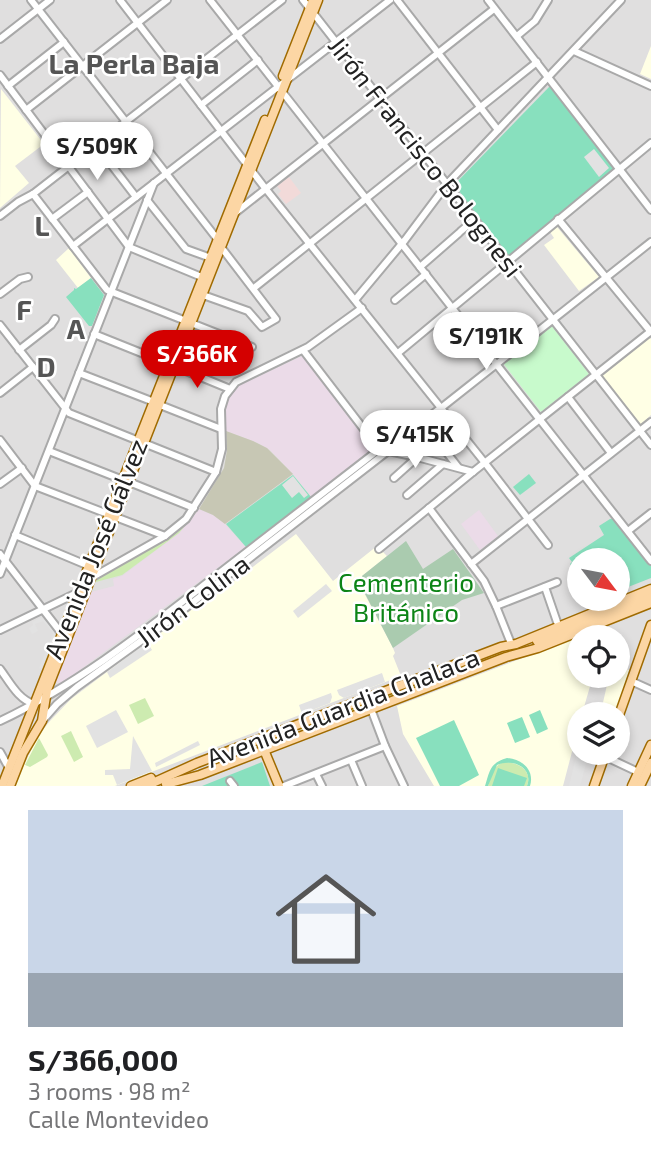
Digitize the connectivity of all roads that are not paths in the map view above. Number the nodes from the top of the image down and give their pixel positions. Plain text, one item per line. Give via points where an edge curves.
1 (31, 0) edge
2 (50, 0) edge
3 (120, 0) edge
4 (167, 0) edge
5 (210, 0) edge
6 (282, 0) edge
7 (303, 0) edge
8 (318, 0) edge
9 (390, 0) edge
10 (397, 0) edge
11 (488, 0) edge
12 (548, 0) edge
13 (618, 1) edge
14 (312, 7) edge
15 (38, 9) junction
16 (494, 9) junction
17 (138, 23) junction
18 (237, 34) junction
19 (517, 36) junction
20 (0, 39) edge
21 (64, 42) junction
22 (335, 42) junction
23 (574, 51) junction
24 (438, 52) junction
25 (258, 60) junction
26 (295, 61) junction
27 (537, 62) junction
28 (82, 66) junction
29 (305, 67) junction
30 (0, 75) edge
31 (181, 78) junction
32 (549, 78) junction
33 (287, 81) junction
34 (8, 86) junction
35 (651, 86) edge
36 (281, 89) junction
37 (379, 98) junction
38 (201, 105) junction
39 (481, 107) junction
40 (26, 110) junction
41 (125, 121) junction
42 (498, 130) junction
43 (222, 131) junction
44 (323, 142) junction
45 (651, 143) edge
46 (96, 145) junction
47 (422, 154) junction
48 (68, 166) junction
49 (249, 168) junction
50 (619, 169) junction
51 (166, 173) junction
52 (154, 183) junction
53 (447, 184) junction
54 (265, 188) junction
55 (88, 192) junction
56 (33, 194) junction
57 (139, 195) junction
58 (366, 198) junction
59 (148, 200) junction
60 (651, 210) edge
61 (235, 213) junction
62 (0, 216) edge
63 (108, 218) junction
64 (52, 219) junction
65 (558, 219) junction
66 (474, 220) junction
67 (651, 242) edge
68 (310, 243) junction
69 (220, 244) junction
70 (402, 244) junction
71 (73, 246) junction
72 (129, 247) junction
73 (211, 258) junction
74 (507, 262) junction
75 (420, 267) junction
76 (426, 274) junction
77 (28, 277) dead end
78 (606, 278) junction
79 (206, 279) junction
80 (254, 288) junction
81 (111, 292) junction
82 (0, 294) edge
83 (203, 295) junction
84 (355, 300) junction
85 (395, 300) dead end
86 (362, 308) junction
87 (452, 308) junction
88 (55, 319) dead end
89 (553, 320) junction
90 (189, 322) junction
91 (0, 325) edge
92 (651, 332) edge
93 (94, 334) junction
94 (252, 347) dead end
95 (19, 349) junction
96 (303, 350) junction
97 (398, 353) junction
98 (497, 364) junction
99 (172, 365) junction
100 (33, 367) junction
101 (79, 373) junction
102 (596, 375) junction
103 (230, 389) junction
104 (0, 393) edge
105 (568, 397) junction
106 (157, 403) junction
107 (65, 408) junction
108 (441, 408) junction
109 (540, 419) junction
110 (651, 422) edge
111 (221, 429) junction
112 (640, 431) junction
113 (443, 434) dead end
114 (401, 437) junction
115 (0, 440) edge
116 (437, 440) junction
117 (141, 442) junction
118 (651, 445) edge
119 (379, 449) junction
120 (49, 451) junction
121 (388, 451) junction
122 (611, 453) junction
123 (417, 457) junction
124 (485, 463) junction
125 (443, 464) junction
126 (22, 468) junction
127 (459, 468) junction
128 (356, 471) junction
129 (216, 472) junction
130 (473, 472) junction
131 (583, 475) junction
132 (394, 478) dead end
133 (126, 481) junction
134 (0, 484) edge
135 (34, 486) junction
136 (407, 495) dead end
137 (194, 508) junction
138 (429, 508) junction
139 (651, 513) edge
140 (112, 516) junction
141 (528, 519) junction
142 (628, 531) junction
143 (15, 535) junction
144 (165, 536) junction
145 (548, 544) dead end
146 (379, 549) dead end
147 (0, 554) edge
148 (651, 561) edge
149 (471, 564) junction
150 (89, 566) junction
151 (2, 568) edge
152 (223, 574) junction
153 (91, 578) junction
154 (557, 582) dead end
155 (651, 586) edge
156 (545, 587) junction
157 (83, 591) junction
158 (630, 593) edge
159 (651, 596) edge
160 (651, 603) edge
161 (496, 606) junction
162 (43, 608) junction
163 (584, 611) edge
164 (557, 622) junction
165 (651, 625) edge
166 (0, 630) edge
167 (65, 635) junction
168 (514, 645) junction
169 (506, 657) junction
170 (0, 669) edge
171 (631, 681) junction
172 (651, 690) edge
173 (45, 699) junction
174 (624, 702) edge
175 (34, 704) junction
176 (371, 709) junction
177 (0, 721) edge
178 (27, 724) junction
179 (41, 724) junction
180 (260, 739) junction
181 (651, 745) edge
182 (385, 746) junction
183 (264, 750) junction
184 (0, 752) edge
185 (351, 760) junction
186 (197, 763) junction
187 (651, 763) edge
188 (601, 765) edge
189 (625, 765) edge
190 (9, 768) junction
191 (218, 768) junction
192 (638, 772) junction
193 (316, 774) junction
194 (175, 781) edge
195 (229, 781) edge
196 (2, 786) edge
197 (10, 786) edge
198 (131, 786) edge
199 (146, 786) edge
200 (160, 786) edge
201 (281, 786) edge
202 (322, 786) edge
203 (362, 786) edge
204 (404, 786) edge
205 (594, 786) edge
206 (632, 786) edge
207 (640, 786) edge

1 - 15 street
2 - 15 street
3 - 17 street
4 - 17 street
5 - 18 street
6 - 18 street
7 - 14 street, Jirón Francisco Bolognesi
8 - 14 main road, Avenida José Gálvez
9 - 22 street
10 - 24 street
11 - 16 street
12 - 19 street via 535,21
13 - 23 street
14 - 22 street, Jirón Francisco Bolognesi
14 - 26 main road, Avenida José Gálvez
14 - 36 main road, Avenida José Gálvez
15 - 20 street
15 - 21 street
16 - 19 street
16 - 24 street
17 - 28 street
17 - 31 street
18 - 25 street
18 - 31 street
19 - 27 street
21 - 28 street
21 - 34 street
22 - 29 street
22 - 37 street, Jirón Francisco Bolognesi
23 - 32 street
23 - 35 street
24 - 37 street
24 - 39 street
25 - 36 street
25 - 38 street
26 - 29 main road
26 - 33 main road, Avenida José Gálvez
27 - 32 street
27 - 39 street
28 - 40 street
28 - 41 street
29 - 33 street
30 - 34 street
31 - 38 street
31 - 41 street
32 - 42 street
32 - 50 street
33 - 36 main road, Avenida José Gálvez
34 - 40 street
36 - 43 street
36 - 44 street
36 - 49 main road, Avenida José Gálvez
37 - 44 street
37 - 47 street, Jirón Francisco Bolognesi
38 - 43 street
39 - 42 street
39 - 47 street
40 - 48 street
41 - 46 street
41 - 51 street
42 - 53 street
43 - 49 street
43 - 51 street
44 - 54 street
44 - 58 street
45 - 50 street
46 - 48 street
46 - 57 street
47 - 53 street, Jirón Francisco Bolognesi
47 - 58 street
48 - 55 street
48 - 56 street
49 - 54 street
49 - 61 main road, Avenida José Gálvez
49 - 69 main road, Avenida José Gálvez
50 - 60 street
50 - 65 street
51 - 52 street
51 - 69 street
52 - 57 street
52 - 59 street
53 - 66 street, Jirón Francisco Bolognesi
53 - 70 street
54 - 61 street
54 - 68 street
55 - 63 street
55 - 64 street
56 - 62 street
56 - 64 street
57 - 59 street
57 - 63 street
58 - 68 street
58 - 70 street
59 - 72 street
59 - 73 street via 186,249
61 - 69 main road, Avenida José Gálvez
63 - 71 street
63 - 72 street
64 - 71 street
65 - 74 street
65 - 78 street
66 - 74 street, Jirón Francisco Bolognesi
66 - 75 street
67 - 78 street, Jirón Colina
68 - 80 street
68 - 84 street
69 - 73 main road, Avenida José Gálvez
69 - 79 main road, Avenida José Gálvez
69 - 80 street
70 - 75 street
70 - 84 street
71 - 81 street
72 - 79 street
72 - 81 street
73 - 79 main road, Avenida José Gálvez
74 - 87 street
74 - 89 street, Jirón Francisco Bolognesi
75 - 76 street
76 - 85 street
76 - 87 street
77 - 82 street
78 - 89 street, Jirón Colina
78 - 92 street
79 - 83 main road, Avenida José Gálvez
79 - 90 main road, Avenida José Gálvez
80 - 83 street via 276,318 261,327 248,311
81 - 90 street
81 - 93 street
83 - 90 main road, Avenida José Gálvez
84 - 86 street
86 - 96 street
86 - 97 street
87 - 97 street
87 - 98 street
88 - 95 street
89 - 98 street, Jirón Colina
89 - 102 street, Jirón Francisco Bolognesi
90 - 94 street
90 - 99 main road, Avenida José Gálvez
91 - 95 street
92 - 102 street
93 - 99 street
93 - 101 street
95 - 100 street
96 - 103 street
96 - 119 street
97 - 108 street
98 - 108 street, Jirón Colina
98 - 109 street
99 - 103 street
99 - 106 main road, Avenida José Gálvez
100 - 104 street
100 - 107 street
101 - 106 street
101 - 107 street
102 - 105 street
102 - 112 street, Jirón Francisco Bolognesi
103 - 111 street via 221,409
105 - 109 street
105 - 122 street
106 - 111 street
106 - 117 main road, Avenida José Gálvez
107 - 117 street
107 - 120 street
108 - 114 street, Jirón Colina
108 - 124 street
109 - 124 street
109 - 131 street
110 - 112 street
111 - 129 street
112 - 118 street, Jirón Francisco Bolognesi
112 - 122 street
113 - 116 street
114 - 119 street, Jirón Colina
114 - 121 street, Jirón Colina
115 - 126 street
116 - 123 street
116 - 127 street
117 - 129 street
117 - 133 main road, Avenida José Gálvez
119 - 121 street
119 - 128 street, Jirón Colina
120 - 133 street
120 - 135 street
121 - 123 street
121 - 128 street, Jirón Colina
122 - 131 street
123 - 125 street
123 - 132 street
124 - 130 street
124 - 141 street
125 - 127 street
125 - 136 street
126 - 134 street
126 - 135 street
127 - 130 street
128 - 152 street, Jirón Colina
129 - 137 street
130 - 138 street
131 - 141 street
131 - 142 street
133 - 137 street
133 - 140 main road, Avenida José Gálvez
135 - 140 street
135 - 143 street
137 - 144 street
138 - 146 street
138 - 149 street
139 - 142 street
140 - 144 street
140 - 150 main road, Avenida José Gálvez
140 - 153 main road, Avenida José Gálvez
141 - 145 street
141 - 149 street
142 - 148 street
143 - 150 street
143 - 151 street
144 - 153 street
147 - 151 street
149 - 161 street
150 - 157 main road, Avenida José Gálvez
151 - 162 street
152 - 173 street, Jirón Colina
152 - 179 street, Jirón Colina via 71,692
153 - 157 main road, Avenida José Gálvez
154 - 156 street
155 - 158 main road, Avenida Guardia Chalaca
155 - 168 main road
156 - 161 street
156 - 164 street
157 - 162 street
157 - 167 main road, Avenida José Gálvez
159 - 168 main road
160 - 169 main road, Avenida Guardia Chalaca
161 - 168 street
162 - 166 street
162 - 167 street
163 - 164 main road, Avenida Guardia Chalaca
164 - 168 main road, Avenida Guardia Chalaca
165 - 171 main road
167 - 173 main road, Avenida José Gálvez
167 - 175 main road, Avenida José Gálvez
168 - 169 main road, Avenida Guardia Chalaca
168 - 180 main road, Avenida Guardia Chalaca
169 - 176 main road, Avenida Guardia Chalaca
170 - 175 street via 24,700
171 - 172 street
171 - 174 main road
173 - 175 street, Jirón Colina
173 - 179 main road, Avenida José Gálvez
175 - 177 street, Jirón Colina
175 - 178 main road, Avenida José Gálvez
176 - 182 street
176 - 183 main road, Avenida Guardia Chalaca
178 - 179 main road via 31,730
178 - 190 main road, Avenida José Gálvez
179 - 197 main road, Jirón Colina
180 - 183 main road
180 - 186 main road, Avenida Guardia Chalaca
181 - 192 main road
182 - 185 street
182 - 204 street
183 - 191 main road, Avenida Guardia Chalaca
183 - 201 main road
184 - 190 street
185 - 193 street
185 - 203 street
186 - 194 main road, Avenida Guardia Chalaca
186 - 198 main road
187 - 207 main road
188 - 205 main road
189 - 192 street
190 - 196 main road, Avenida José Gálvez
191 - 194 main road, Avenida Guardia Chalaca
191 - 195 street
192 - 206 main road
193 - 201 street
193 - 202 street
194 - 199 main road, Avenida Guardia Chalaca
194 - 200 main road, Avenida Guardia Chalaca

